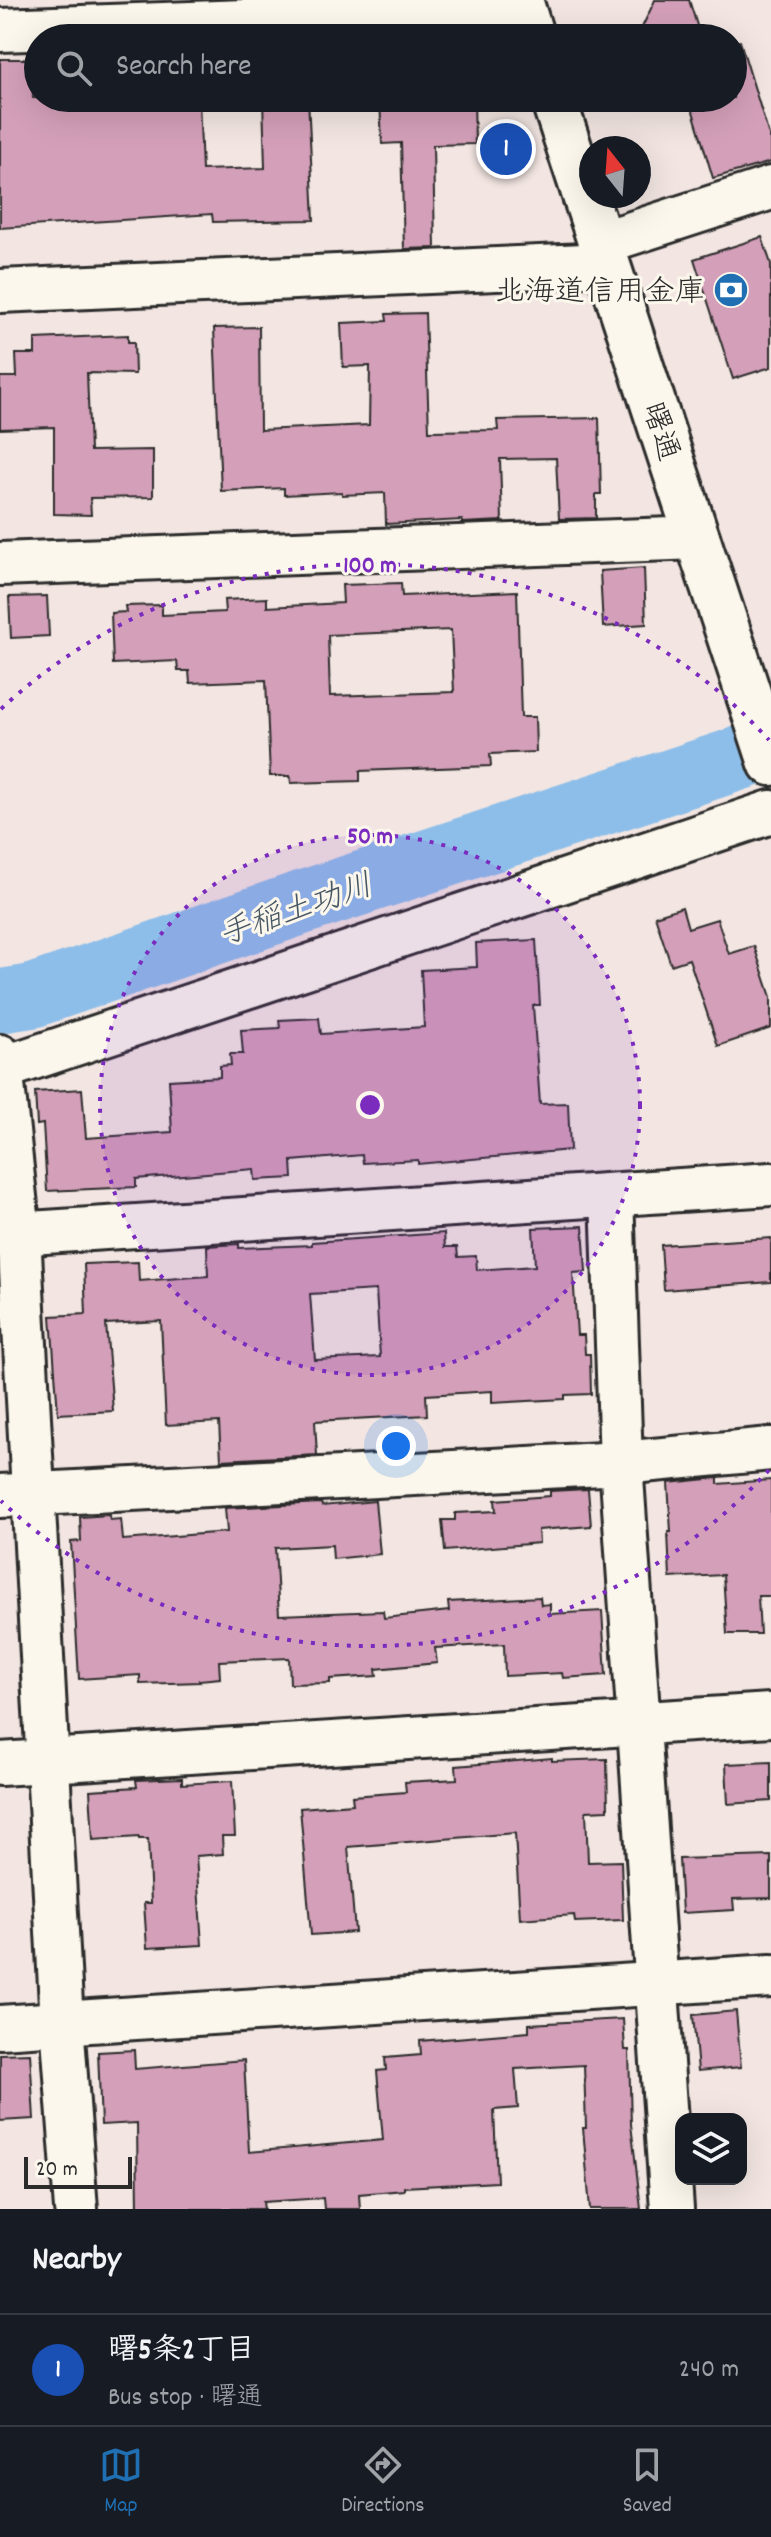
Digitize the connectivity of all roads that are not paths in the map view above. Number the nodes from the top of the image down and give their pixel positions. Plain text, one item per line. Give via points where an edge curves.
1 (72, 14) edge
2 (525, 16) edge
3 (27, 24) edge
4 (24, 25) edge
5 (0, 30) edge
6 (558, 112) edge
7 (771, 188) edge
8 (605, 254) junction
9 (0, 291) edge
10 (698, 538) junction
11 (0, 564) edge
12 (771, 763) edge
13 (771, 812) edge
14 (1, 1065) edge
15 (771, 1184) edge
16 (612, 1195) junction
17 (10, 1234) edge
18 (771, 1449) edge
19 (621, 1463) junction
20 (17, 1495) edge
21 (771, 1715) edge
22 (639, 1723) junction
23 (48, 1761) junction
24 (0, 1764) edge
25 (771, 1976) edge
26 (657, 1984) junction
27 (62, 2023) junction
28 (0, 2027) edge
29 (76, 2209) edge
30 (672, 2209) edge

1 - 2 street
1 - 3 street
4 - 5 street
6 - 8 street, 曙通
7 - 8 street
8 - 9 street
8 - 10 street, 曙通
10 - 11 street
10 - 12 street, 曙通
13 - 14 street
14 - 17 street
15 - 16 street
16 - 17 street
16 - 19 street
17 - 20 street
18 - 19 street
19 - 20 street
19 - 22 street
20 - 23 street
21 - 22 street
22 - 23 street
22 - 26 street
23 - 24 street
23 - 27 street
25 - 26 street
26 - 27 street
26 - 30 street
27 - 28 street
27 - 29 street

